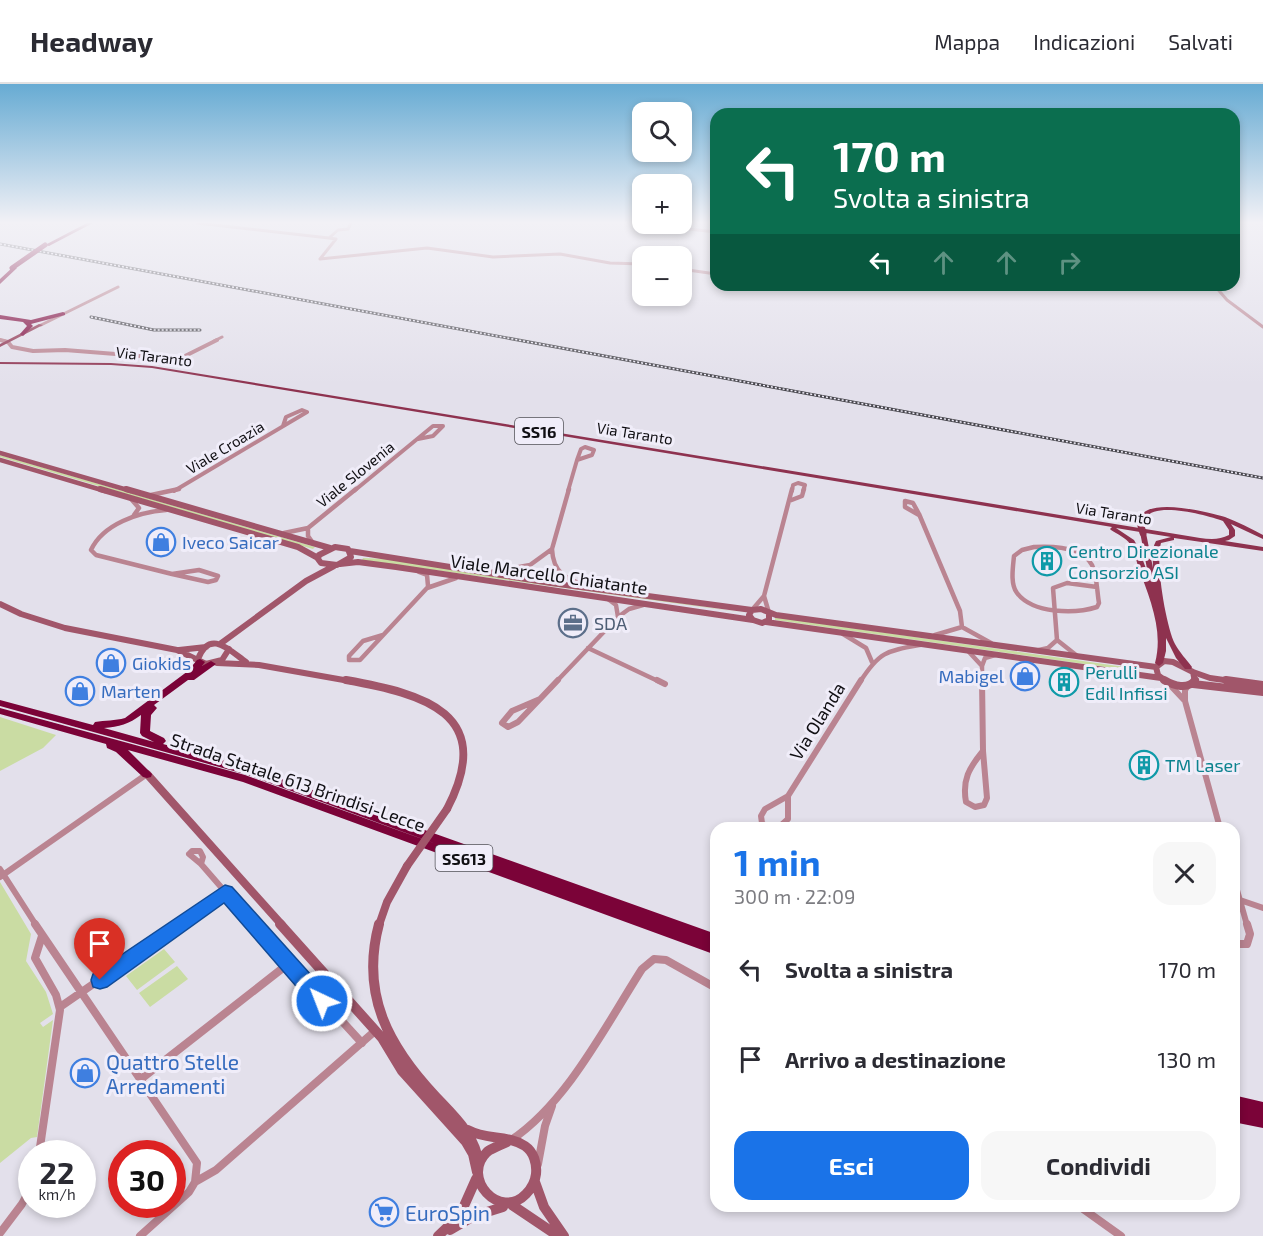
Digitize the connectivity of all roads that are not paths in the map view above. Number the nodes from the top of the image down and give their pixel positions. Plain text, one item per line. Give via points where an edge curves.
1 (117, 287) dead end
2 (1219, 291) edge
3 (63, 314) junction
4 (0, 317) edge
5 (29, 322) junction
6 (41, 325) junction
7 (1263, 327) edge
8 (23, 334) junction
9 (222, 337) dead end
10 (0, 340) edge
11 (8, 342) junction
12 (0, 346) edge
13 (0, 363) edge
14 (283, 426) junction
15 (418, 439) junction
16 (0, 453) edge
17 (0, 459) edge
18 (577, 460) dead end
19 (178, 490) junction
20 (146, 495) junction
21 (130, 498) junction
22 (789, 501) junction
23 (185, 506) junction
24 (173, 511) junction
25 (919, 515) dead end
26 (133, 516) junction
27 (1217, 517) junction
28 (1068, 519) junction
29 (308, 528) junction
30 (274, 532) junction
31 (1263, 537) edge
32 (1188, 538) junction
33 (313, 543) junction
34 (1233, 546) junction
35 (330, 548) junction
36 (552, 549) junction
37 (1263, 549) edge
38 (350, 551) junction
39 (319, 559) junction
40 (337, 565) junction
41 (396, 567) junction
42 (485, 573) junction
43 (172, 574) junction
44 (310, 578) junction
45 (471, 578) junction
46 (592, 587) junction
47 (1097, 587) junction
48 (427, 588) junction
49 (764, 596) junction
50 (604, 597) junction
51 (0, 604) edge
52 (661, 605) junction
53 (1055, 609) junction
54 (1159, 609) junction
55 (752, 610) junction
56 (769, 613) junction
57 (618, 617) junction
58 (753, 620) junction
59 (766, 622) junction
60 (962, 627) junction
61 (833, 630) junction
62 (383, 635) junction
63 (930, 636) junction
64 (1058, 640) junction
65 (932, 645) junction
66 (1001, 646) junction
67 (206, 647) junction
68 (226, 647) junction
69 (588, 648) junction
70 (965, 649) junction
71 (176, 650) junction
72 (1030, 650) junction
73 (1000, 654) junction
74 (1086, 658) junction
75 (199, 660) junction
76 (246, 662) junction
77 (872, 662) junction
78 (214, 664) junction
79 (1158, 665) junction
80 (982, 666) junction
81 (1190, 669) junction
82 (1164, 680) junction
83 (665, 684) dead end
84 (1191, 685) junction
85 (1263, 685) edge
86 (1263, 692) edge
87 (540, 699) junction
88 (1185, 701) junction
89 (0, 703) edge
90 (27, 710) junction
91 (0, 711) edge
92 (52, 725) junction
93 (983, 751) junction
94 (210, 760) junction
95 (147, 774) junction
96 (788, 796) junction
97 (762, 822) edge
98 (785, 822) edge
99 (1218, 822) edge
100 (201, 864) dead end
101 (1, 874) edge
102 (225, 893) junction
103 (1240, 900) joint
104 (1263, 908) edge
105 (42, 936) junction
106 (710, 937) edge
107 (1240, 944) edge
108 (710, 948) edge
109 (288, 964) junction
110 (710, 985) edge
111 (81, 993) junction
112 (60, 1007) junction
113 (375, 1031) junction
114 (362, 1043) junction
115 (141, 1079) junction
116 (556, 1100) junction
117 (1240, 1104) edge
118 (1263, 1109) edge
119 (1240, 1116) edge
120 (1263, 1121) edge
121 (463, 1127) junction
122 (41, 1140) edge
123 (507, 1142) junction
124 (478, 1171) junction
125 (536, 1177) junction
126 (195, 1182) junction
127 (508, 1206) junction
128 (18, 1209) edge
129 (1087, 1212) edge
130 (0, 1233) edge
131 (140, 1236) edge
132 (439, 1236) edge
133 (558, 1236) edge
134 (564, 1236) edge
135 (1121, 1236) edge

1 - 3 street
2 - 7 street
3 - 5 highway
3 - 6 street
4 - 5 highway
5 - 6 highway
5 - 8 highway via 30,327
6 - 8 main road
8 - 11 main road
9 - 11 street via 176,359 33,351 12,347
10 - 11 street
11 - 12 main road
13 - 28 main road, Via Taranto / SS16 via 152,367
14 - 14 street, Viale Croazia via 306,413 307,412 302,410 286,417
14 - 19 street, Viale Croazia
15 - 15 street, Viale Slovenia via 434,436 443,426 433,426
15 - 29 street, Viale Slovenia
16 - 20 street, Viale Marcello Chiatante
17 - 21 street, Viale Marcello Chiatante
18 - 36 street
19 - 20 street, Viale Croazia
19 - 23 street, Viale Croazia via 174,499
20 - 23 street, Viale Marcello Chiatante
21 - 24 street, Viale Marcello Chiatante
21 - 26 street via 139,508
22 - 22 street via 802,496 805,485 793,485
22 - 49 street
23 - 30 street, Viale Marcello Chiatante
24 - 26 street via 151,510
24 - 39 street, Viale Marcello Chiatante via 298,547
25 - 60 street via 960,611
26 - 43 street via 99,537 91,550 96,555
27 - 31 main road
27 - 32 main road via 1228,523 1232,536 1216,541
27 - 54 main road via 1160,508 1143,517 1142,529
28 - 32 main road, Via Taranto / SS16
28 - 54 main road via 1108,528 1132,541
29 - 30 street, Viale Slovenia
29 - 33 street, Viale Slovenia
30 - 33 street, Viale Marcello Chiatante
32 - 34 main road, Via Taranto / SS16
33 - 35 street, Viale Marcello Chiatante
34 - 37 main road, Via Taranto / SS16
34 - 54 main road via 1177,539 1158,542 1155,551
35 - 38 street, Viale Marcello Chiatante via 340,546
35 - 39 street
36 - 42 street via 530,565
36 - 46 street via 555,569 572,581
38 - 40 street via 348,560
38 - 42 street, Viale Marcello Chiatante
39 - 40 street, Viale Marcello Chiatante via 325,565
39 - 44 street
40 - 41 street, Viale Marcello Chiatante via 358,562
40 - 44 street
41 - 45 street, Viale Marcello Chiatante
41 - 48 street via 427,576
42 - 46 street, Viale Marcello Chiatante
43 - 43 street via 208,582 218,576 199,570
44 - 68 street
45 - 48 street via 451,578
45 - 50 street, Viale Marcello Chiatante
46 - 55 street, Viale Marcello Chiatante
47 - 53 street via 1097,607 1082,612
47 - 53 street via 1056,585
47 - 53 street via 1093,566 1078,553 1039,546 1017,553 1013,559 1015,591 1034,605
48 - 62 street
49 - 55 street
49 - 56 street
50 - 52 street, Viale Marcello Chiatante
50 - 57 street via 616,605
51 - 71 street via 64,629
52 - 57 street via 635,606
52 - 58 street, Viale Marcello Chiatante
53 - 64 street
54 - 79 main road via 1163,655
54 - 81 main road via 1177,657
55 - 56 street, Viale Marcello Chiatante
55 - 58 street via 749,615
56 - 59 street via 771,618
56 - 63 street, Viale Marcello Chiatante
57 - 69 street
58 - 59 street, Viale Marcello Chiatante
59 - 61 street, Viale Marcello Chiatante
60 - 63 street
60 - 66 street
61 - 65 street, Viale Marcello Chiatante
61 - 77 street via 863,645
62 - 62 street via 363,641 349,660 360,660
63 - 66 street, Viale Marcello Chiatante
64 - 72 street via 1048,648
64 - 74 street via 1069,651
65 - 70 street, Viale Marcello Chiatante
65 - 77 street, Via Olanda via 897,648
66 - 72 street, Viale Marcello Chiatante
67 - 68 street
67 - 71 street
67 - 75 street via 199,653
68 - 76 street
68 - 78 street via 225,659
69 - 83 street
69 - 87 street
70 - 73 street, Viale Marcello Chiatante
70 - 80 street
71 - 75 street
72 - 74 street, Viale Marcello Chiatante
73 - 80 street via 985,658
73 - 82 street, Viale Marcello Chiatante
74 - 79 street, Viale Marcello Chiatante
75 - 78 street
75 - 90 highway via 191,673 117,724 104,726
76 - 78 street
76 - 121 street, bridge via 393,689 421,698 438,708 458,731 465,757 461,783 384,906 374,940 373,979 392,1041 402,1058
77 - 96 street, Via Olanda
78 - 94 highway via 158,702 146,714 144,724 145,733 152,739 196,751
79 - 81 street, Viale Marcello Chiatante via 1173,662
79 - 82 street via 1156,672
80 - 93 street
81 - 84 street via 1196,679
81 - 85 street, Viale Marcello Chiatante via 1210,678
82 - 84 street, Viale Marcello Chiatante
82 - 88 street
84 - 86 street, Viale Marcello Chiatante
84 - 88 street via 1185,690
87 - 87 street via 512,711 502,723 513,726
88 - 99 street
89 - 90 highway, Strada Statale 613 Brindisi-Lecce / SS613
90 - 94 highway, Strada Statale 613 Brindisi-Lecce / SS613
91 - 92 highway, Strada Statale 613 Brindisi-Lecce / SS613
92 - 95 highway via 57,730 120,749
92 - 108 highway, Strada Statale 613 Brindisi-Lecce / SS613 via 245,779
93 - 93 street via 966,774 962,787 966,802 975,807 984,805 987,798
94 - 106 highway, Strada Statale 613 Brindisi-Lecce / SS613
95 - 101 street
95 - 113 street
96 - 97 street, Via Olanda via 765,809 760,816
96 - 98 street, Via Olanda
100 - 102 street
101 - 105 street
102 - 109 street
102 - 111 street
103 - 104 street
103 - 107 street via 1251,934 1247,944
105 - 111 street
105 - 112 street via 35,958
109 - 114 street
109 - 115 street
110 - 116 street via 666,960 654,959 642,969
111 - 112 street
111 - 115 street
112 - 122 street
113 - 114 street
113 - 124 street via 402,1071 466,1142
114 - 126 street via 223,1164
115 - 126 street via 197,1163
116 - 123 street via 534,1124
116 - 125 street via 544,1126
117 - 118 highway
119 - 120 highway
121 - 123 street via 482,1137
121 - 124 street via 475,1145
123 - 124 street via 490,1149
123 - 125 street via 532,1152
124 - 127 street via 482,1195 488,1201
124 - 132 street via 460,1215
125 - 127 street via 522,1200
125 - 134 street via 544,1207
126 - 131 street
127 - 132 street via 474,1216
127 - 133 street
128 - 130 street
129 - 135 street

